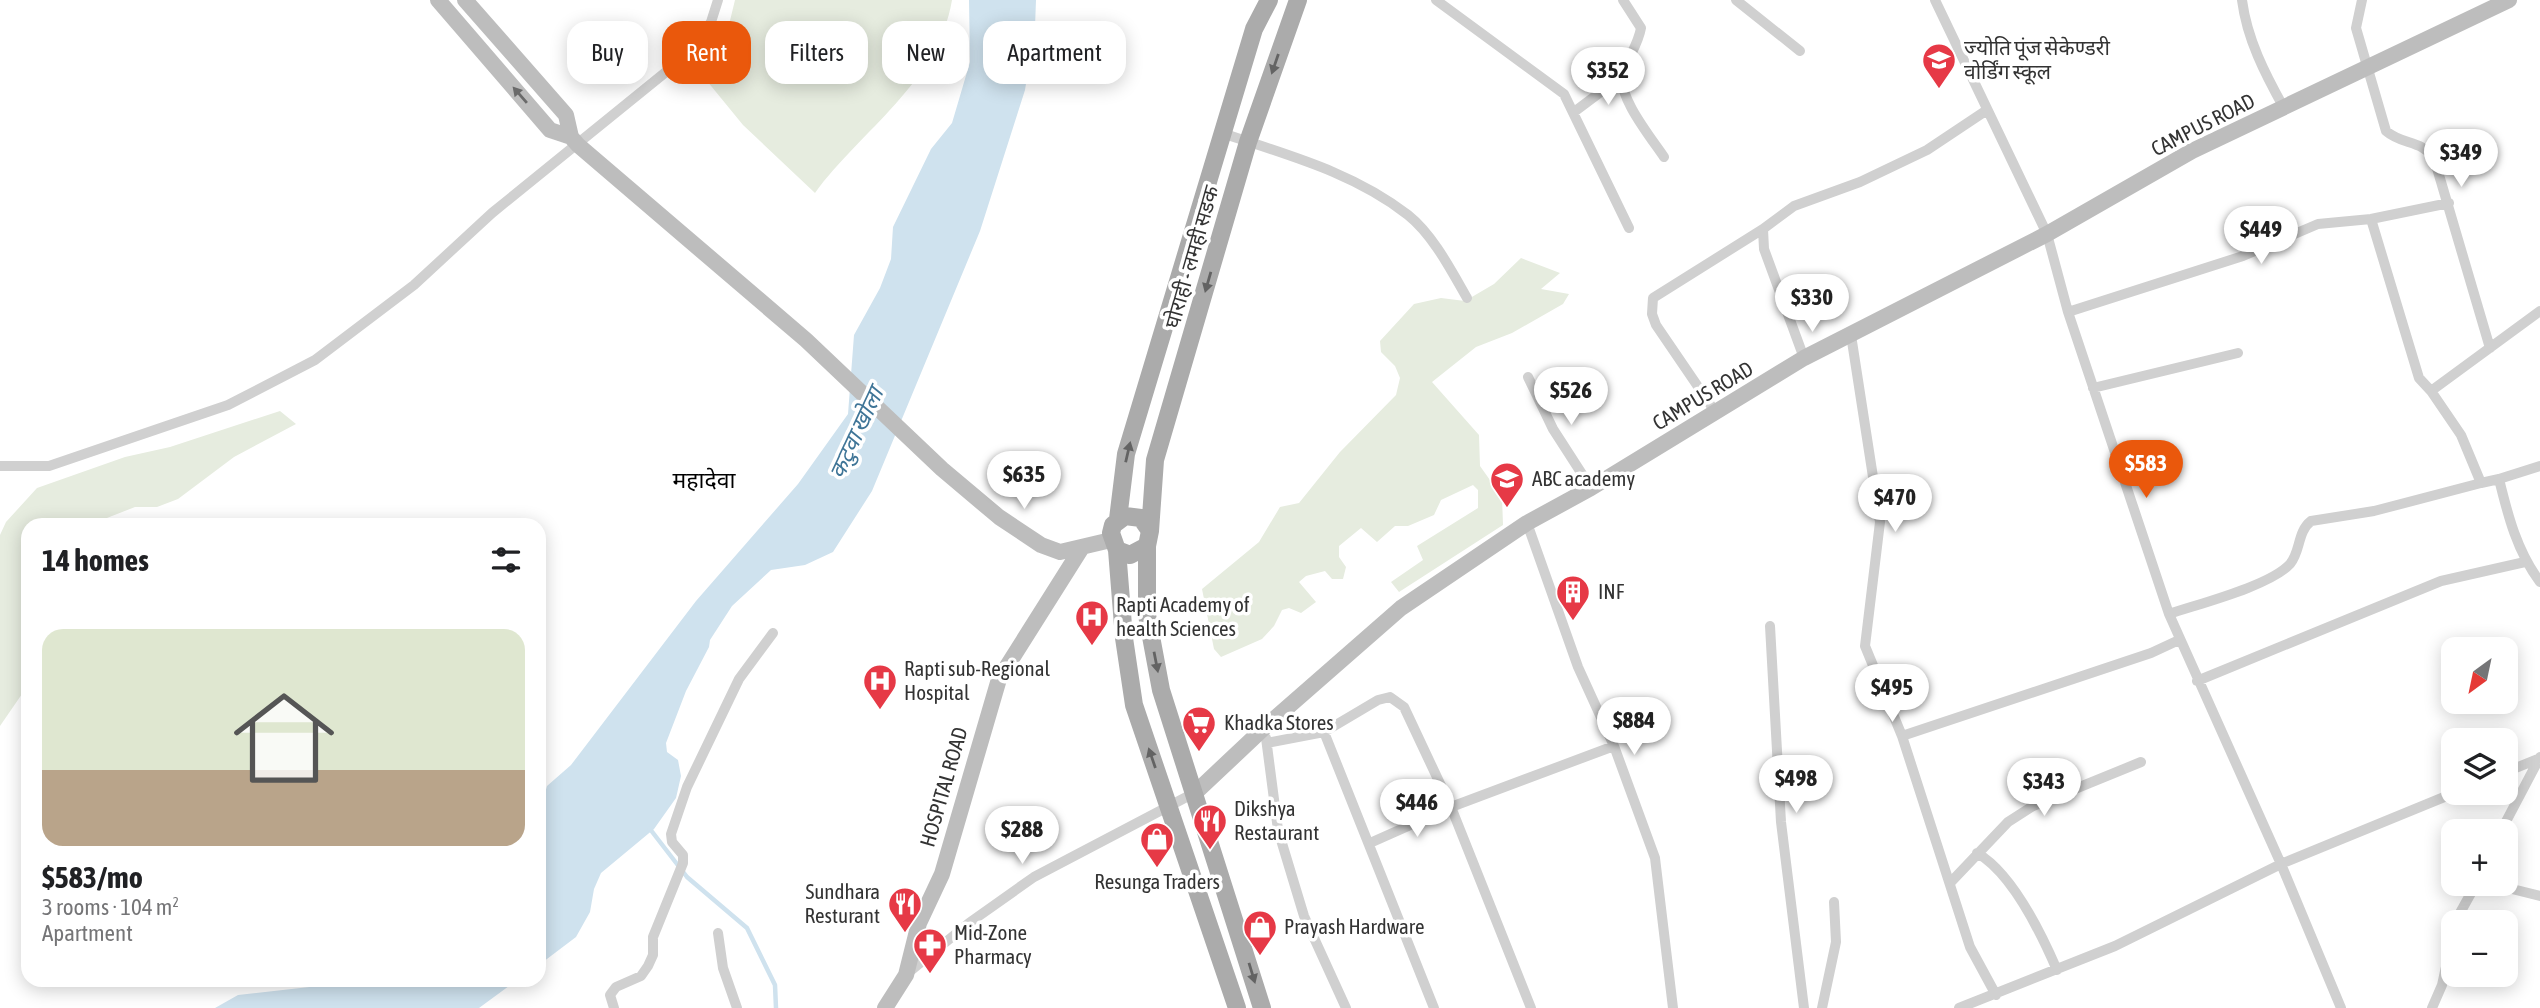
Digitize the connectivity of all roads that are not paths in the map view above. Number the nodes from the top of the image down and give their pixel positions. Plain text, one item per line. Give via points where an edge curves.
1 (438, 0) edge
2 (465, 0) edge
3 (718, 0) edge
4 (1269, 0) edge
5 (1298, 0) edge
6 (1436, 0) edge
7 (1623, 0) edge
8 (1736, 0) edge
9 (1935, 0) edge
10 (2242, 0) edge
11 (2362, 0) edge
12 (2509, 0) edge
13 (1800, 51) dead end
14 (2368, 66) junction
15 (1622, 76) junction
16 (2284, 108) junction
17 (1987, 110) junction
18 (1574, 112) junction
19 (1222, 134) junction
20 (575, 141) junction
21 (1248, 142) junction
22 (1664, 157) dead end
23 (2449, 203) junction
24 (2371, 219) junction
25 (1629, 228) dead end
26 (1763, 229) junction
27 (2047, 234) junction
28 (1467, 298) dead end
29 (2540, 311) edge
30 (2068, 312) junction
31 (1851, 335) junction
32 (2490, 348) junction
33 (2238, 353) dead end
34 (1804, 358) junction
35 (1528, 377) dead end
36 (2093, 388) junction
37 (2431, 391) junction
38 (1716, 413) junction
39 (0, 466) edge
40 (2540, 466) edge
41 (2499, 479) junction
42 (2481, 483) junction
43 (1591, 488) junction
44 (1118, 519) junction
45 (1527, 523) junction
46 (1149, 538) junction
47 (1114, 545) junction
48 (1082, 549) junction
49 (2525, 562) junction
50 (2540, 582) edge
51 (2168, 614) junction
52 (1770, 626) dead end
53 (773, 633) dead end
54 (2179, 640) junction
55 (2197, 681) junction
56 (1265, 727) junction
57 (1325, 732) junction
58 (1902, 736) junction
59 (1267, 743) junction
60 (1614, 746) junction
61 (2540, 757) edge
62 (2141, 762) dead end
63 (2518, 767) edge
64 (1196, 792) junction
65 (2441, 798) edge
66 (1169, 805) junction
67 (1451, 807) junction
68 (2507, 819) edge
69 (1370, 843) junction
70 (1977, 853) junction
71 (2281, 864) junction
72 (1950, 883) junction
73 (2518, 890) edge
74 (2540, 896) edge
75 (1834, 902) dead end
76 (718, 933) dead end
77 (2057, 970) junction
78 (906, 975) junction
79 (2441, 987) edge
80 (1996, 995) junction
81 (614, 1008) edge
82 (737, 1008) edge
83 (885, 1008) edge
84 (1237, 1008) edge
85 (1262, 1008) edge
86 (1346, 1008) edge
87 (1434, 1008) edge
88 (1531, 1008) edge
89 (1673, 1008) edge
90 (1804, 1008) edge
91 (1822, 1008) edge
92 (1959, 1008) edge
93 (2341, 1008) edge
94 (2431, 1008) edge

20 -> 1 street via 550,130
2 - 20 street via 566,115
3 - 20 street via 711,22 693,50
4 - 19 main road, घोराही - लमही सडक via 1254,29
5 -> 21 main road, घोराही - लमही सडक
6 - 18 street via 1564,94
7 - 15 street via 1641,27
8 - 13 street
9 - 17 street
10 - 16 street via 2262,66
11 - 14 street via 2356,28
12 - 14 street, CAMPUS ROAD
14 - 16 street, CAMPUS ROAD
14 - 23 street via 2386,131 2428,150
15 - 18 street
15 - 22 street via 1631,107
16 - 27 street, CAMPUS ROAD via 2192,151
17 - 26 street via 1927,150 1794,206
17 - 27 street
18 - 25 street
19 - 21 street
44 -> 19 main road, घोराही - लमही सडक via 1126,454
20 - 39 street via 414,285 315,360 228,405 49,466
20 - 48 street via 806,340 999,517 1041,545 1060,552
21 - 28 street via 1339,172 1409,216 1448,264
21 -> 46 main road, घोराही - लमही सडक via 1155,460
23 - 24 street
23 - 32 street
24 - 30 street via 2318,225 2243,256
24 - 37 street via 2419,378
26 - 34 street via 1765,249
26 - 38 street via 1653,298 1656,325
27 - 30 street
27 - 31 street, CAMPUS ROAD
29 - 32 street
30 - 36 street
31 - 34 street, CAMPUS ROAD
31 - 58 street via 1880,522 1865,646
32 - 37 street
33 - 36 street
34 - 38 street, CAMPUS ROAD
35 - 43 street via 1553,429
36 - 51 street
37 - 42 street via 2461,435
38 - 43 street, CAMPUS ROAD
40 - 41 street
41 - 42 street
41 - 49 street
42 - 51 street via 2374,511 2311,521 2304,527 2289,565 2272,577
43 - 45 street, CAMPUS ROAD
44 - 46 main road via 1141,518
44 - 47 main road via 1113,525
45 - 56 street, CAMPUS ROAD via 1401,608
45 - 60 street via 1578,667
46 - 47 main road via 1130,555
46 -> 64 main road, घोराही - लमही सडक via 1147,615 1161,690
47 - 48 street
66 -> 47 main road via 1134,705
48 - 78 street, HOSPITAL ROAD via 1030,626 993,695 942,874 919,923
49 - 50 street
49 - 55 street via 2441,581
51 - 54 street
52 - 90 street via 1781,822
53 - 81 street via 739,679 687,787 671,834 683,863 653,937 653,956 641,976 613,990
54 - 55 street
54 - 58 street
55 - 71 street
56 - 59 street
56 - 64 street, CAMPUS ROAD
57 - 59 street
57 - 67 street via 1390,697 1404,707
57 - 69 street
58 - 72 street
59 - 86 street via 1278,830 1304,916
60 - 67 street
60 - 89 street via 1655,858
61 - 63 street
61 - 68 street
62 - 70 street via 2033,806 2008,822
64 - 66 street
64 -> 85 main road, घोराही - लमही सडक
65 - 71 street
66 - 78 street via 1034,877
66 - 84 main road
67 - 69 street
67 - 88 street
69 - 87 street
70 - 72 street
70 - 77 street via 1991,861 2040,931
71 - 77 street
71 - 93 street
72 - 80 street via 1970,947
73 - 74 street
75 - 91 street via 1836,942
76 - 82 street via 723,968
77 - 80 street
78 - 83 street, HOSPITAL ROAD
79 - 94 street
80 - 92 street

